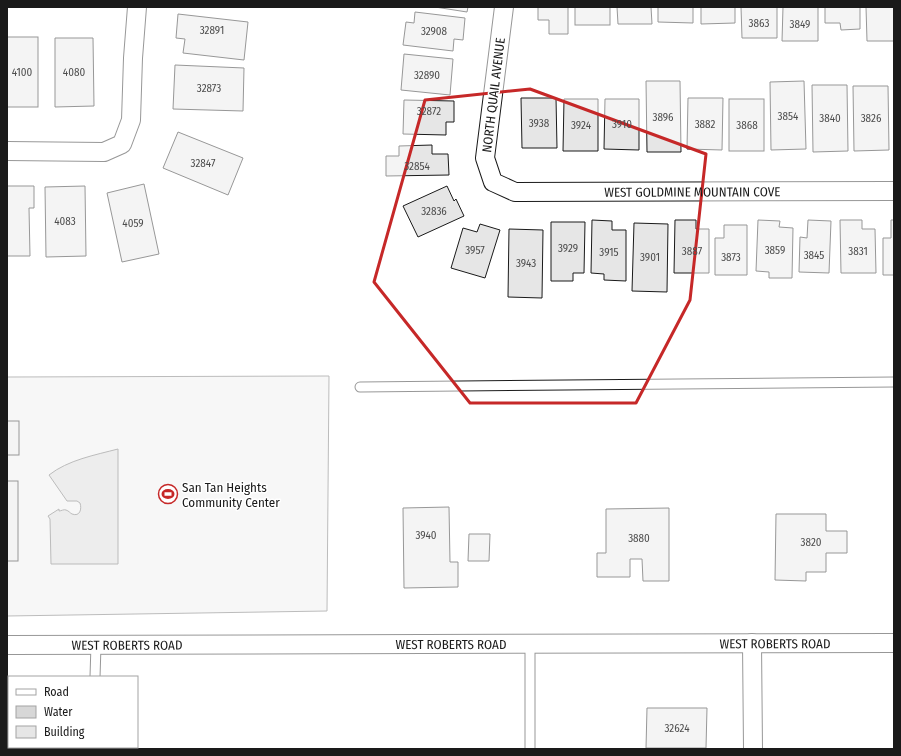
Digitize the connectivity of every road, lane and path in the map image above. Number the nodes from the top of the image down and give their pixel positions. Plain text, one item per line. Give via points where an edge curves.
1 (137, 7) edge
2 (504, 7) edge
3 (7, 151) edge
4 (493, 182) joint
5 (894, 191) edge
6 (894, 382) edge
7 (360, 387) dead end
8 (752, 643) junction
9 (894, 643) edge
10 (530, 644) junction
11 (7, 645) edge
12 (96, 645) junction
13 (95, 676) edge
14 (530, 749) edge
15 (753, 749) edge

1 - 3 street via 131,120 122,144 104,152
2 - 4 street, NORTH QUAIL AVENUE via 485,158
4 - 5 street, WEST GOLDMINE MOUNTAIN COVE via 515,192
6 - 7 lane
8 - 9 street, WEST ROBERTS ROAD
8 - 10 street, WEST ROBERTS ROAD
8 - 15 street
10 - 12 street, WEST ROBERTS ROAD
10 - 14 lane
11 - 12 street, WEST ROBERTS ROAD
12 - 13 lane

